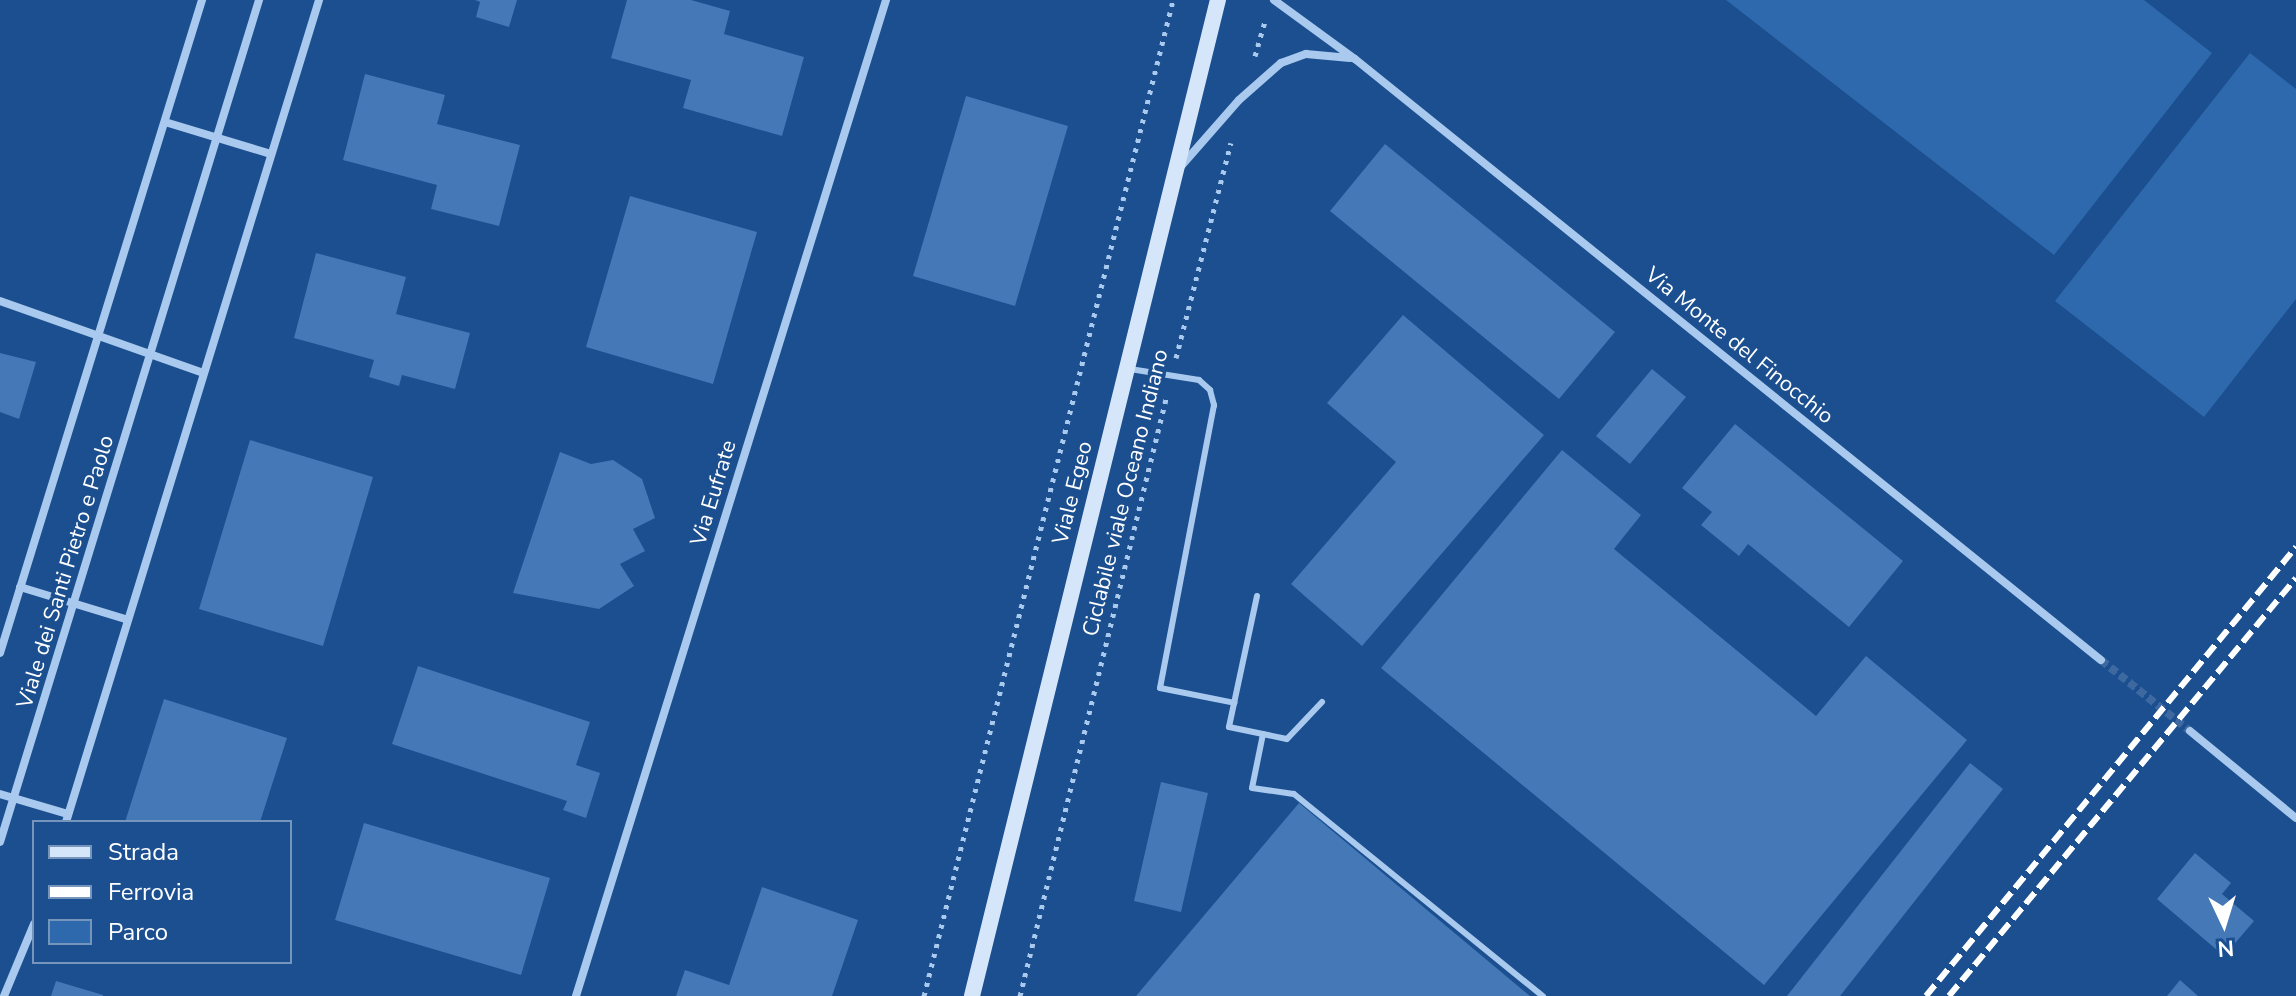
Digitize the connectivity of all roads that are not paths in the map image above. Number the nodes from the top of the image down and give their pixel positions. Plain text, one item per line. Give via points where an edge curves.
1 (202, 0) edge
2 (259, 0) edge
3 (319, 0) edge
4 (886, 0) edge
5 (1218, 0) edge
6 (1274, 0) edge
7 (1355, 59) junction
8 (165, 122) junction
9 (219, 139) junction
10 (271, 154) junction
11 (1176, 172) junction
12 (0, 301) edge
13 (95, 338) junction
14 (152, 356) junction
15 (1127, 368) junction
16 (203, 373) junction
17 (20, 587) junction
18 (1257, 596) dead end
19 (75, 603) junction
20 (125, 619) junction
21 (0, 653) edge
22 (2101, 660) tunnel mouth
23 (1322, 702) dead end
24 (1235, 703) junction
25 (2190, 731) tunnel mouth
26 (1263, 734) junction
27 (0, 794) edge
28 (13, 798) junction
29 (67, 818) edge
30 (2296, 818) edge
31 (0, 842) edge
32 (32, 929) edge
33 (4, 996) edge
34 (576, 996) edge
35 (972, 996) edge
36 (1543, 996) edge

1 - 8 street, Viale dei Santi Pietro e Paolo
2 - 9 street, Viale dei Santi Pietro e Paolo
3 - 10 street
4 - 34 street, Via Eufrate
5 - 11 main road, Viale Egeo
6 - 7 street, Via Monte del Finocchio
7 - 11 street via 1322,53 1296,56 1245,95
7 - 22 street, Via Monte del Finocchio
8 - 9 street
8 - 13 street, Viale dei Santi Pietro e Paolo
9 - 10 street
9 - 14 street, Viale dei Santi Pietro e Paolo
10 - 16 street
11 - 15 main road, Viale Egeo
12 - 13 street
13 - 14 street
13 - 17 street, Viale dei Santi Pietro e Paolo
14 - 16 street
14 - 19 street, Viale dei Santi Pietro e Paolo
15 - 24 lane via 1199,380 1210,390 1214,405 1160,688
15 - 35 main road, Viale Egeo
16 - 20 street
17 - 19 street
17 - 21 street, Viale dei Santi Pietro e Paolo
18 - 24 lane
19 - 20 street
19 - 28 street, Viale dei Santi Pietro e Paolo
20 - 29 street
23 - 26 lane via 1287,739
24 - 26 lane via 1229,727
25 - 30 street
26 - 36 lane via 1252,788 1294,794
27 - 28 street
28 - 29 street
28 - 31 street, Viale dei Santi Pietro e Paolo
32 - 33 street

